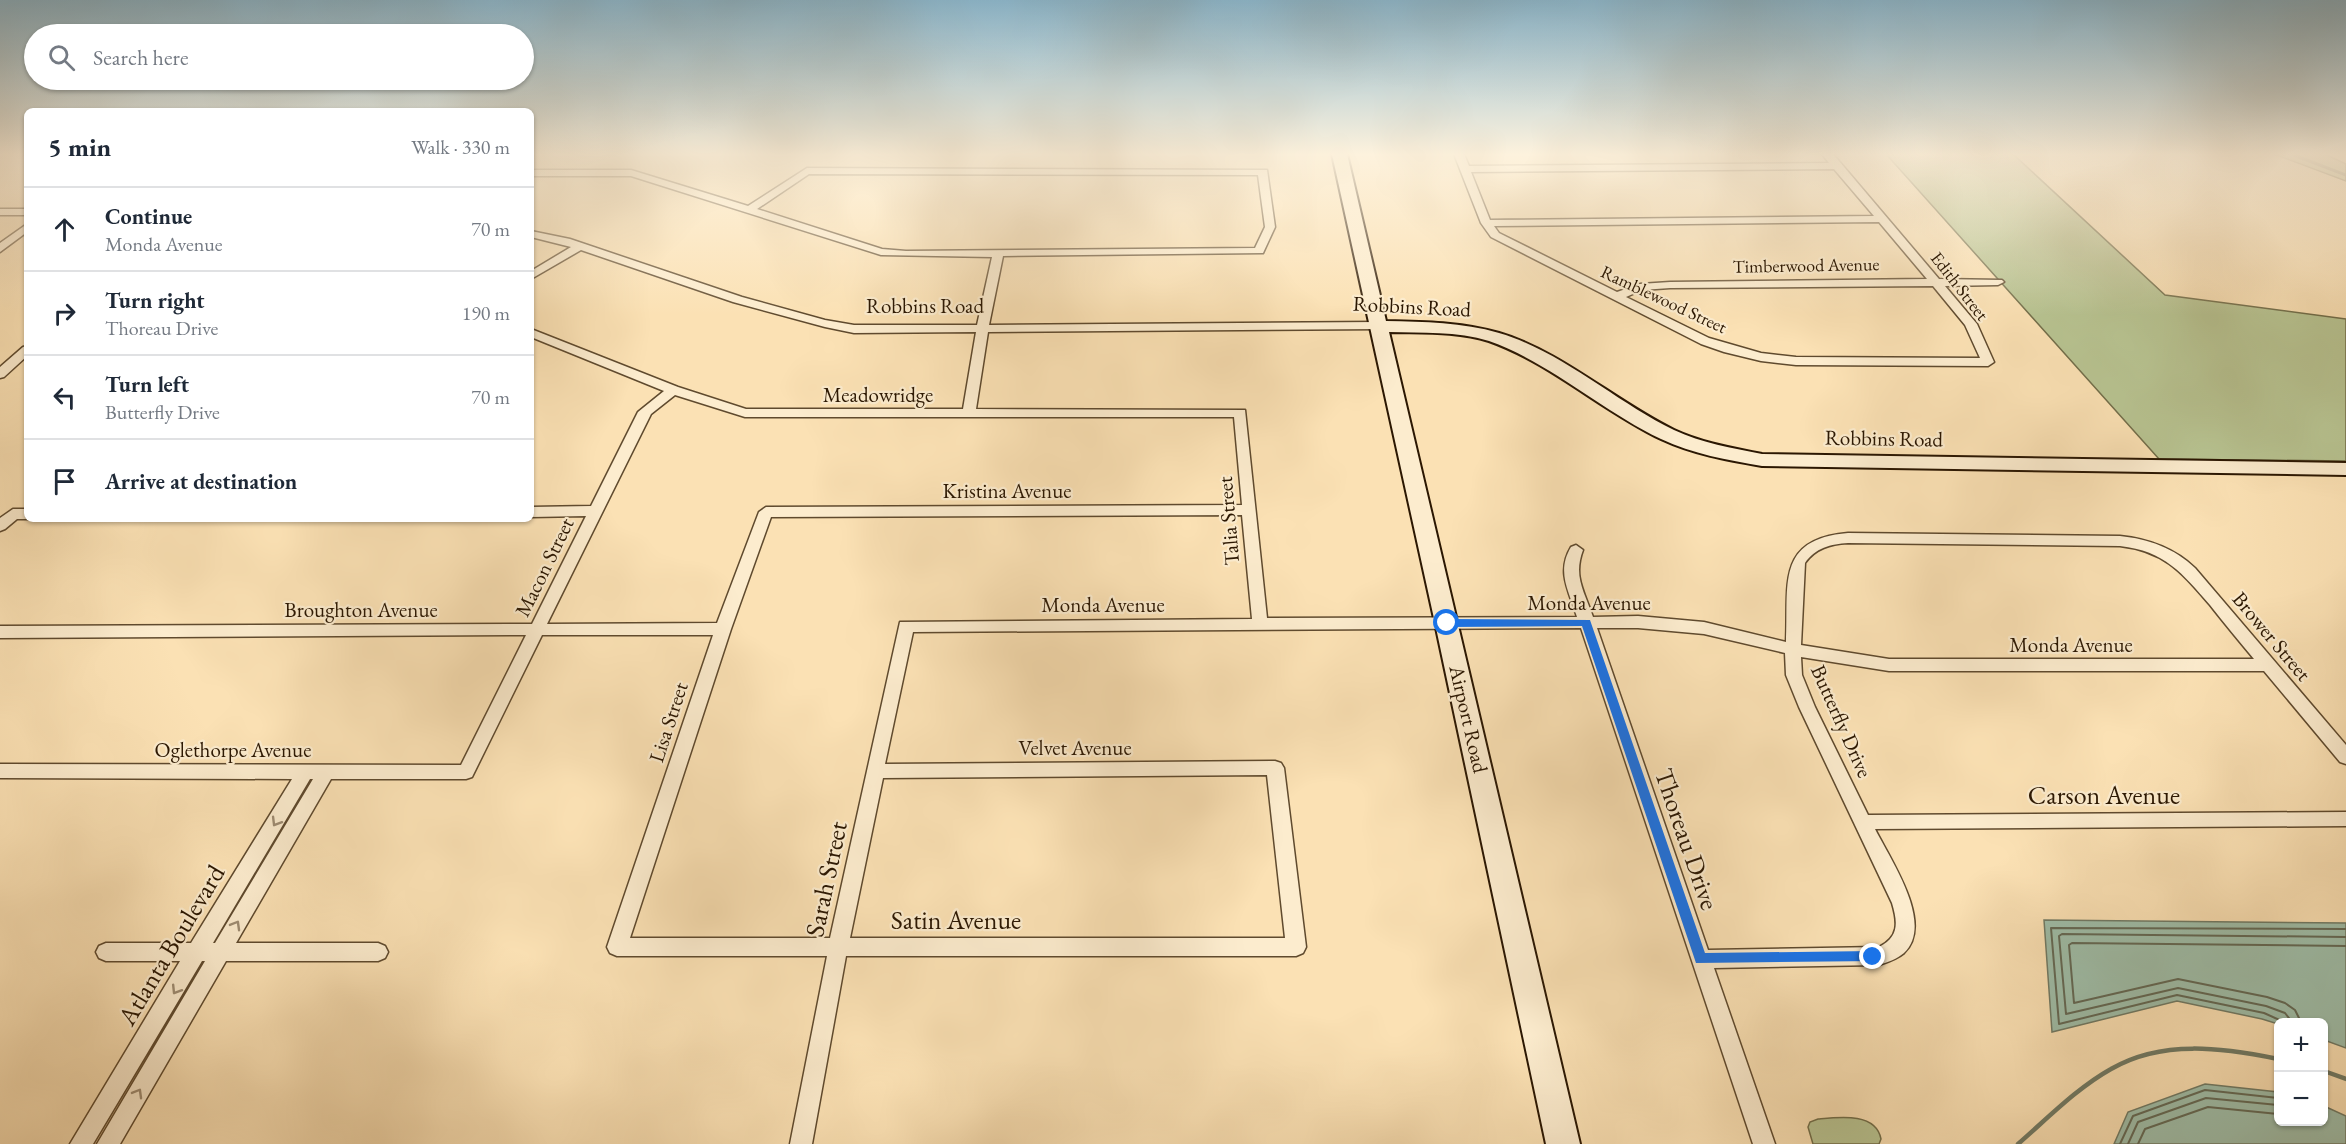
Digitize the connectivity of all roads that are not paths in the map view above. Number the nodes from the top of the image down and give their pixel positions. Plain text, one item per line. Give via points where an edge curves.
1 (745, 207) edge
2 (1268, 207) edge
3 (1351, 207) edge
4 (1480, 207) edge
5 (1871, 207) edge
6 (750, 209) joint
7 (0, 212) edge
8 (24, 212) edge
9 (1881, 219) junction
10 (1486, 223) junction
11 (24, 230) edge
12 (534, 235) edge
13 (580, 246) junction
14 (0, 249) edge
15 (998, 255) junction
16 (534, 274) edge
17 (1936, 282) junction
18 (1998, 282) dead end
19 (1616, 297) junction
20 (1379, 326) junction
21 (982, 329) junction
22 (534, 334) edge
23 (24, 353) edge
24 (1988, 362) joint
25 (0, 374) edge
26 (673, 390) junction
27 (1240, 413) joint
28 (969, 414) junction
29 (2346, 470) edge
30 (1249, 510) junction
31 (594, 511) junction
32 (534, 512) edge
33 (766, 512) joint
34 (20, 514) edge
35 (0, 526) edge
36 (1576, 550) dead end
37 (2159, 550) joint
38 (1447, 623) junction
39 (1586, 623) junction
40 (1260, 625) junction
41 (906, 626) joint
42 (537, 628) junction
43 (723, 629) junction
44 (0, 632) edge
45 (1793, 649) junction
46 (2268, 664) junction
47 (2346, 757) edge
48 (876, 771) junction
49 (1, 772) edge
50 (305, 772) junction
51 (326, 772) junction
52 (466, 772) joint
53 (2346, 819) edge
54 (1863, 822) junction
55 (617, 947) joint
56 (838, 947) junction
57 (1296, 947) joint
58 (106, 952) dead end
59 (378, 952) dead end
60 (198, 953) junction
61 (220, 954) junction
62 (1701, 959) junction
63 (81, 1144) edge
64 (108, 1144) edge
65 (801, 1144) edge
66 (1563, 1144) edge
67 (1764, 1144) edge

1 - 6 street
2 - 15 street via 1270,226 1259,251
3 - 20 main road, Airport Road
4 - 10 street, Ramblewood Street
5 - 9 street, Edith Street
6 - 15 street via 880,252
7 - 8 street
9 - 10 street
9 - 17 street, Edith Street
10 - 19 street, Ramblewood Street via 1495,235
11 - 14 street
12 - 13 street, Robbins Road
13 - 16 street
13 - 21 street, Robbins Road via 815,323 854,329
15 - 21 street
17 - 18 street, Timberwood Avenue
17 - 19 street, Timberwood Avenue via 1670,285 1640,287
17 - 24 street, Edith Street via 1971,324
19 - 24 street, Ramblewood Street via 1705,341 1761,357 1796,362
20 - 21 street, Robbins Road
20 - 29 main road, Robbins Road via 1461,330 1494,337 1522,348 1667,434 1711,451 1762,460
20 - 38 main road, Airport Road
21 - 28 street
22 - 26 street, Meadowridge
23 - 25 street
26 - 28 street, Meadowridge via 745,413
26 - 31 street, Macon Street via 645,412
27 - 28 street, Meadowridge
27 - 30 street, Talia Street
30 - 33 street, Kristina Avenue
30 - 40 street, Talia Street
31 - 32 street
31 - 42 street, Macon Street
33 - 43 street, Lisa Street
34 - 35 street
36 - 39 street, Thoreau Drive via 1570,573
37 - 45 street, Butterfly Drive via 2120,541 1827,540 1811,548 1799,561
37 - 46 street, Brower Street via 2187,569
38 - 39 street, Monda Avenue
38 - 40 street, Monda Avenue
38 - 66 main road, Airport Road
39 - 45 street, Monda Avenue via 1685,626
39 - 62 street, Thoreau Drive
40 - 41 street, Monda Avenue
41 - 48 street, Sarah Street
42 - 43 street, Broughton Avenue
42 - 44 street, Broughton Avenue
42 - 52 street, Macon Street
43 - 55 street, Lisa Street
45 - 46 street, Monda Avenue via 1900,666
45 - 54 street, Butterfly Drive via 1793,669 1802,694
46 - 47 street, Brower Street
48 - 56 street, Sarah Street
48 - 57 street, Velvet Avenue via 1275,768
49 - 50 street, Oglethorpe Avenue
50 - 51 street, Oglethorpe Avenue
50 -> 60 street, Atlanta Boulevard
51 - 52 street, Oglethorpe Avenue
61 -> 51 street, Atlanta Boulevard
53 - 54 street, Carson Avenue
54 - 62 street, Butterfly Drive via 1905,911 1907,930 1897,946 1884,954 1866,957
55 - 56 street, Satin Avenue
56 - 57 street, Satin Avenue
56 - 65 street, Sarah Street
58 - 60 street
59 - 61 street
60 - 61 street
60 -> 63 street, Atlanta Boulevard
64 -> 61 street, Atlanta Boulevard
62 - 67 street, Thoreau Drive

